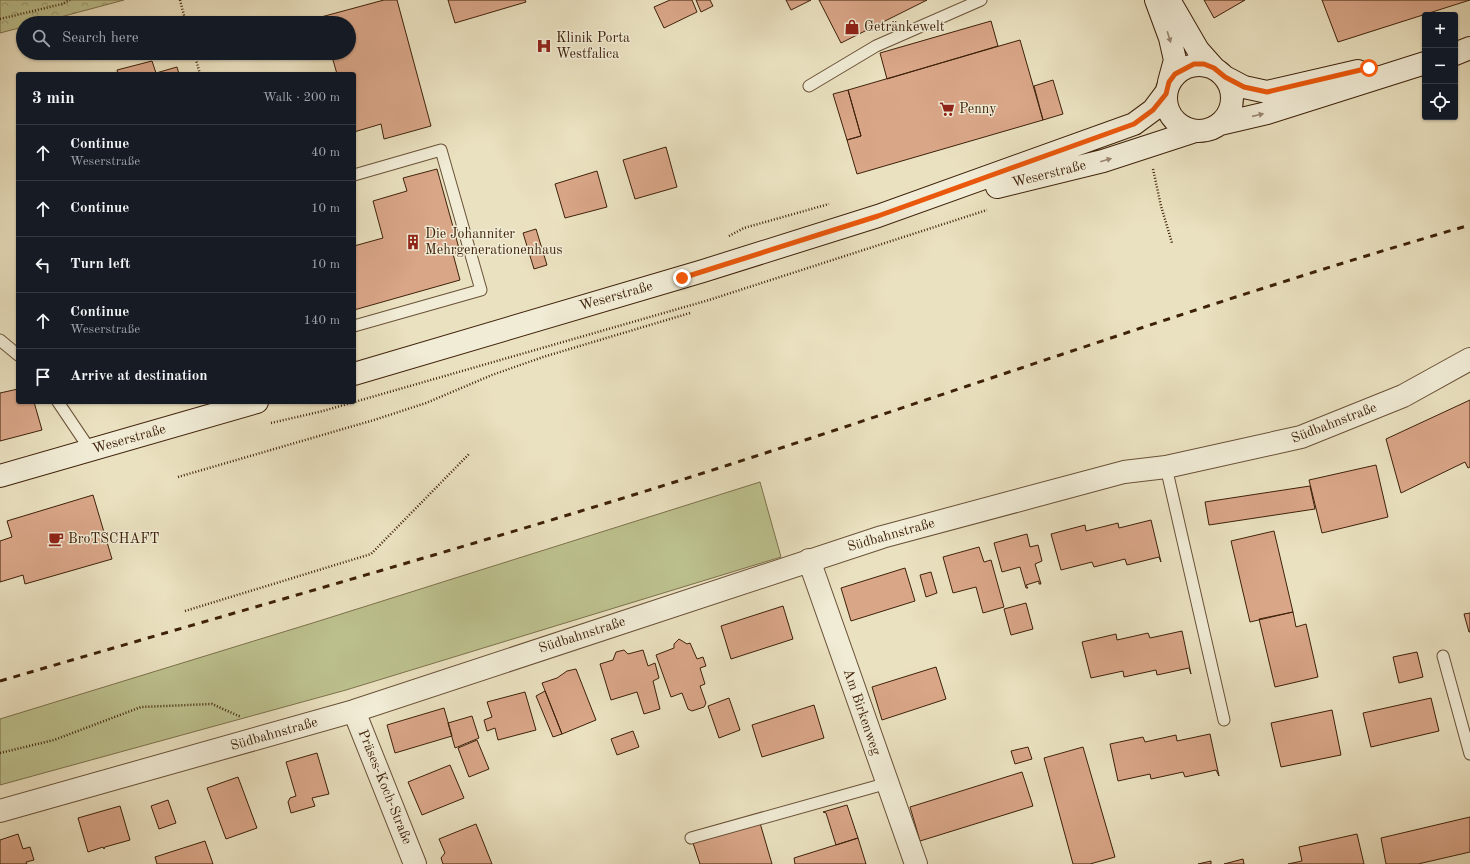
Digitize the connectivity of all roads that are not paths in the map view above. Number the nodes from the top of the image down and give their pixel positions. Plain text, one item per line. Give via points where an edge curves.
1 (981, 0) edge
2 (1156, 0) edge
3 (1169, 0) edge
4 (1470, 41) edge
5 (1458, 44) edge
6 (1470, 48) edge
7 (1458, 53) edge
8 (1422, 54) edge
9 (1422, 64) edge
10 (1220, 72) junction
11 (809, 86) dead end
12 (1167, 88) junction
13 (1220, 124) junction
14 (1195, 131) junction
15 (356, 174) edge
16 (878, 216) junction
17 (356, 325) edge
18 (0, 340) edge
19 (16, 353) edge
20 (1470, 359) edge
21 (356, 373) edge
22 (59, 404) edge
23 (250, 404) edge
24 (91, 450) junction
25 (1166, 467) junction
26 (0, 476) edge
27 (809, 560) junction
28 (1443, 656) dead end
29 (354, 711) junction
30 (1224, 720) dead end
31 (1470, 754) edge
32 (888, 783) junction
33 (0, 811) edge
34 (691, 838) dead end
35 (415, 864) edge
36 (916, 864) edge

1 - 11 lane via 876,46
2 -> 12 street via 1175,60
3 - 10 street via 1198,50
4 - 5 street
6 - 7 street
8 - 10 street via 1267,92 1244,87
13 -> 9 street via 1267,113
10 - 12 street via 1204,64 1194,64 1175,74
10 - 13 street via 1230,85 1232,96 1227,116
12 - 14 street via 1166,105 1170,114 1176,122
12 - 16 street, Weserstraße via 1153,110 1134,124
13 - 14 street via 1204,131
16 -> 14 street, Weserstraße via 1103,161
15 - 17 lane via 441,150 481,290
16 - 21 street, Weserstraße via 703,271
18 - 19 lane
20 - 25 street, Südbahnstraße via 1403,396 1301,437
22 - 24 lane
23 - 24 street, Weserstraße
24 - 26 street, Weserstraße
25 - 27 street, Südbahnstraße via 1124,472 882,537
25 - 30 lane
27 - 29 street, Südbahnstraße
27 - 32 street, Am Birkenweg
28 - 31 lane
29 - 33 street, Südbahnstraße
29 - 35 street, Präses-Koch-Straße
32 - 34 lane
32 - 36 street, Am Birkenweg

